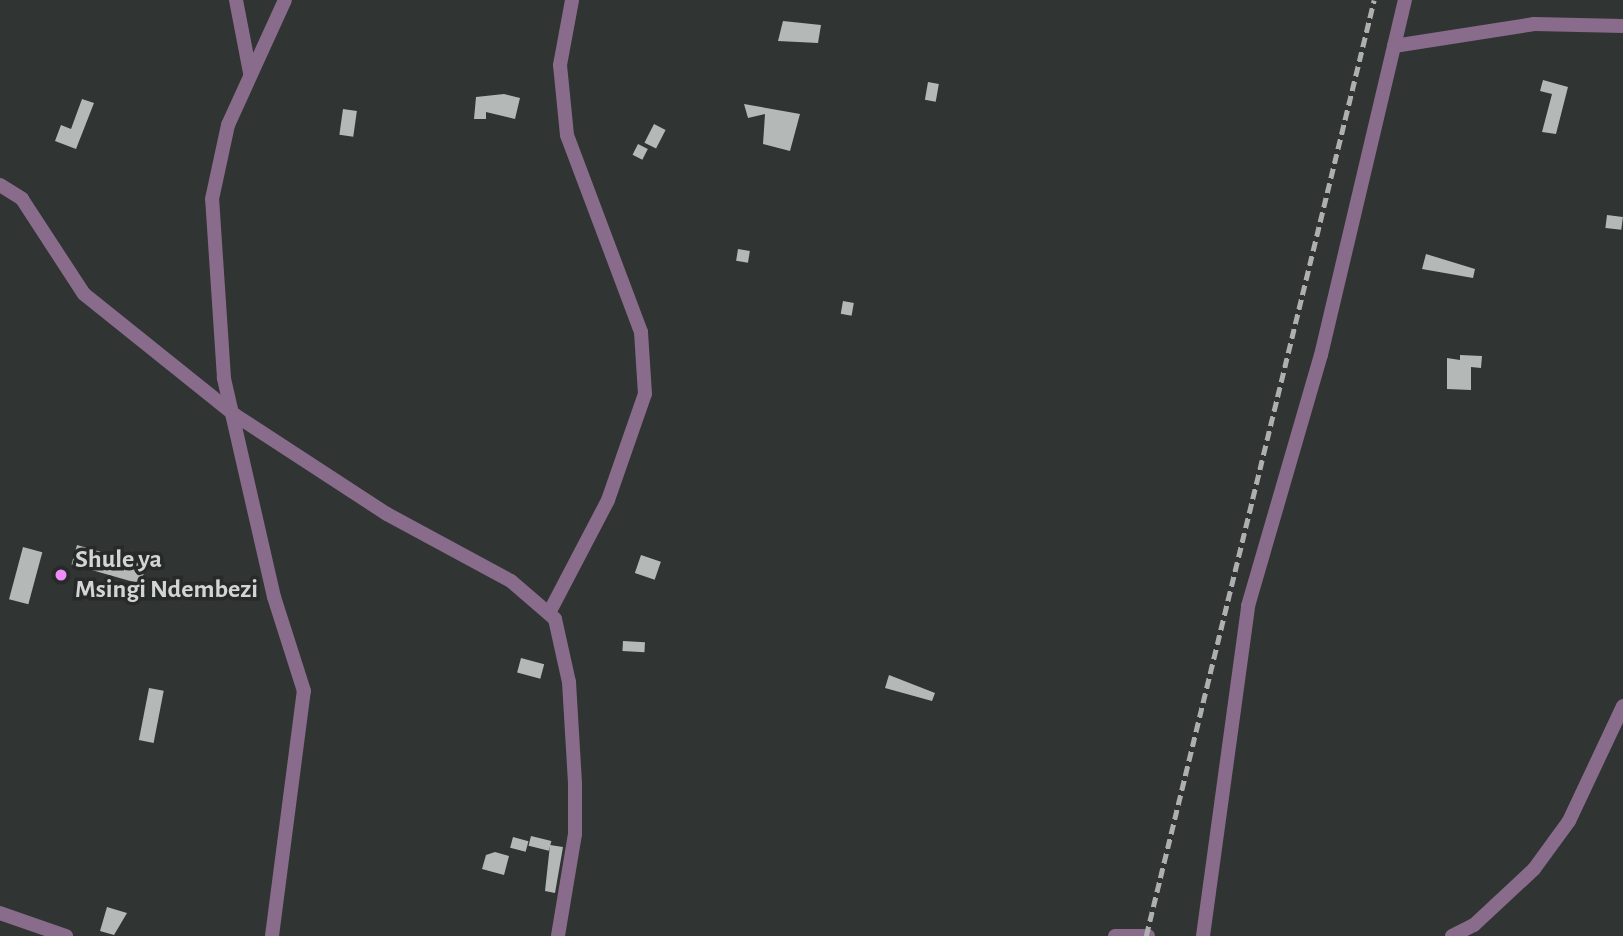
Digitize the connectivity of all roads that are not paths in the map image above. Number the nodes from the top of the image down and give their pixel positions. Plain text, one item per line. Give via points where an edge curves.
1 (236, 0) edge
2 (285, 0) edge
3 (572, 0) edge
4 (1405, 0) edge
5 (1623, 26) edge
6 (1394, 46) junction
7 (250, 73) junction
8 (0, 185) edge
9 (235, 415) junction
10 (550, 612) junction
11 (1623, 706) edge
12 (0, 913) edge
13 (66, 936) edge
14 (272, 936) edge
15 (558, 936) edge
16 (1115, 936) edge
17 (1148, 936) edge
18 (1203, 936) edge
19 (1452, 936) edge

1 - 7 street
2 - 7 street
3 - 10 street via 560,65 567,135 641,332 645,394 608,500
4 - 6 street
5 - 6 street via 1534,24
6 - 18 street via 1321,355 1248,606
7 - 9 street via 213,176 215,318
8 - 9 street via 22,199 85,294
9 - 10 street via 387,514 511,582
9 - 14 street via 274,597 304,691
10 - 15 street via 564,650 575,783 575,834
11 - 19 street via 1569,821 1534,869 1484,916
12 - 13 street
16 - 17 street

